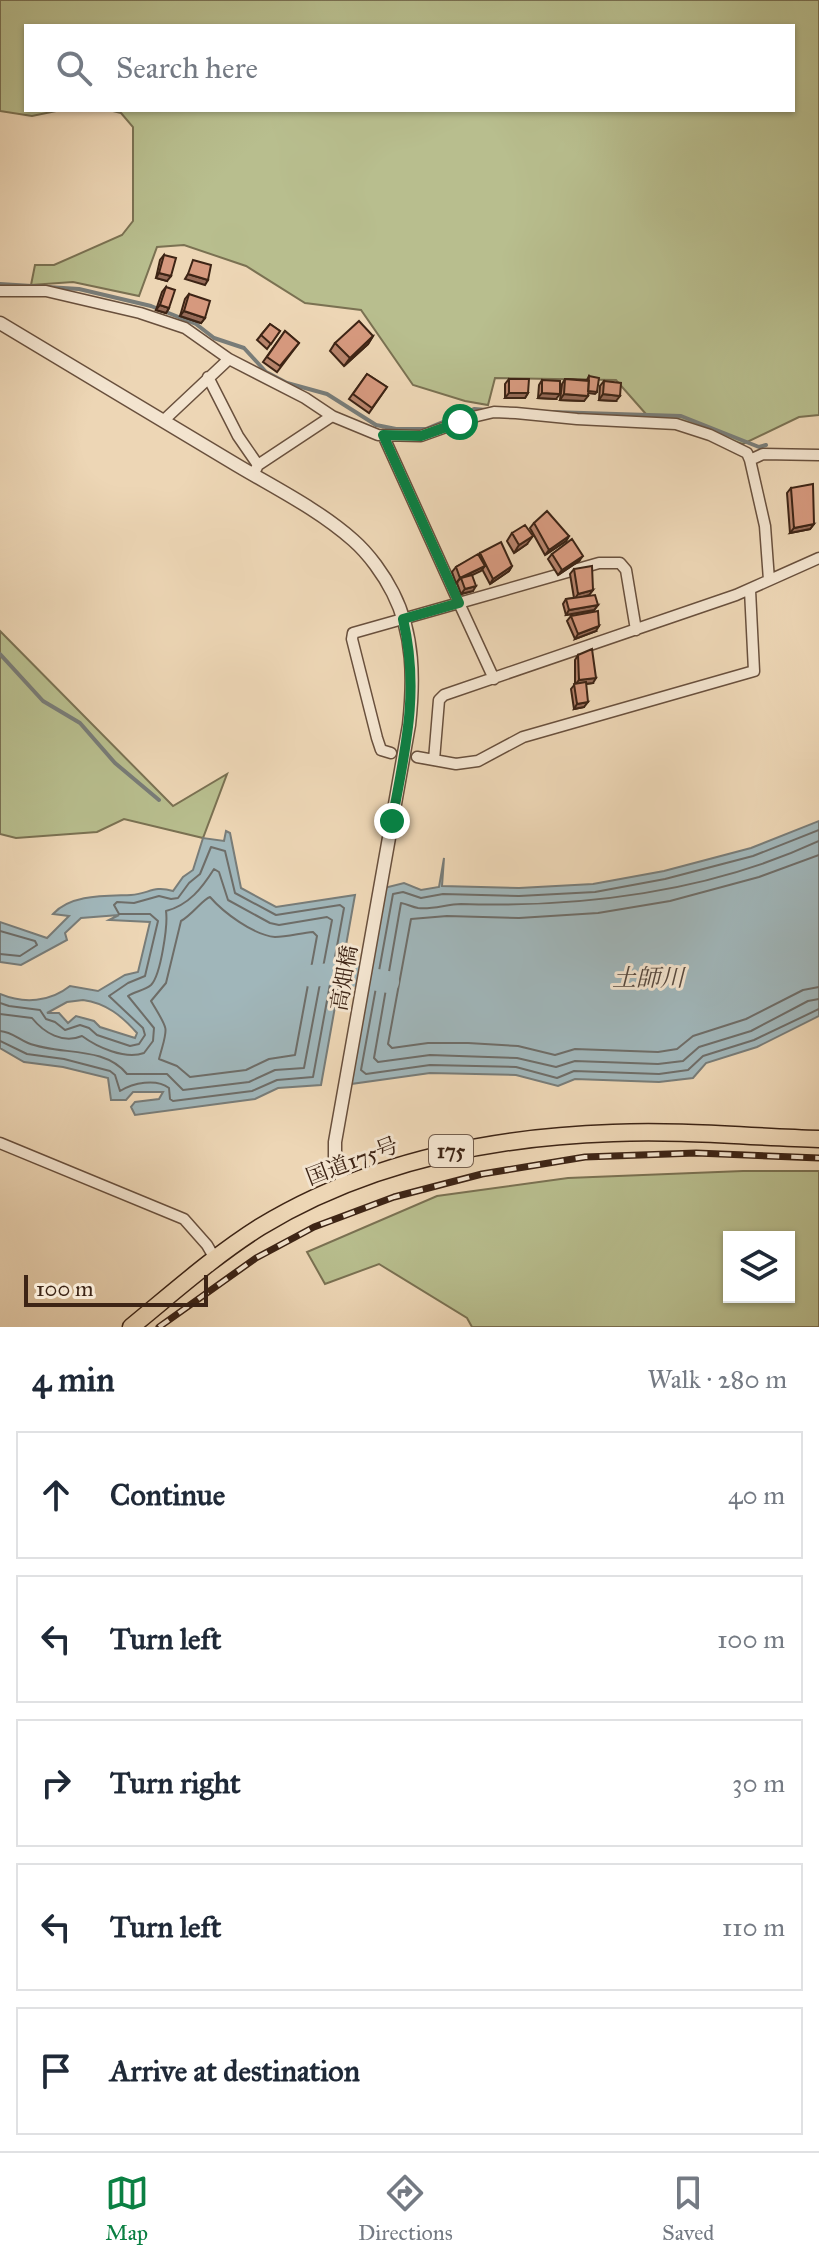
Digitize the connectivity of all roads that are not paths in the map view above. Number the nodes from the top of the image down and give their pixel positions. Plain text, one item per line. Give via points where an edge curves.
1 (0, 291) edge
2 (0, 323) edge
3 (229, 359) junction
4 (208, 377) junction
5 (332, 416) junction
6 (163, 421) junction
7 (383, 435) junction
8 (819, 455) edge
9 (750, 460) junction
10 (255, 470) junction
11 (819, 558) edge
12 (769, 580) junction
13 (750, 590) junction
14 (459, 603) junction
15 (403, 619) junction
16 (636, 630) junction
17 (494, 679) junction
18 (391, 753) dead end
19 (417, 757) dead end
20 (434, 760) junction
21 (819, 1139) edge
22 (0, 1143) edge
23 (344, 1185) junction
24 (214, 1257) junction
25 (131, 1327) edge

1 - 3 street via 46,291 140,313 185,328
2 - 6 street, 高畑橋
3 - 4 street
3 - 5 street
4 - 6 street
4 - 10 street
5 - 7 street
5 - 10 street
6 - 10 street, 高畑橋
7 - 9 street via 421,436 477,416 516,413 676,424 735,447
7 - 14 street
8 - 9 street via 763,454
9 - 12 street via 765,526
10 - 15 street, 高畑橋 via 354,540 394,594
11 - 12 street
12 - 13 street
13 - 16 street
13 - 20 street via 754,671 523,737 478,761
14 - 15 street
14 - 16 street via 599,563 620,563 626,570
14 - 17 street
15 - 18 street via 359,630 352,639 381,750
15 - 23 street, 高畑橋 via 413,690 335,1142
16 - 17 street
17 - 20 street via 439,700
19 - 20 street
21 - 23 highway, 国道175号 / 175 via 615,1133 524,1139 432,1155
22 - 24 street via 184,1219
23 - 24 highway, 国道175号 / 175
24 - 25 highway, 国道175号 / 175

